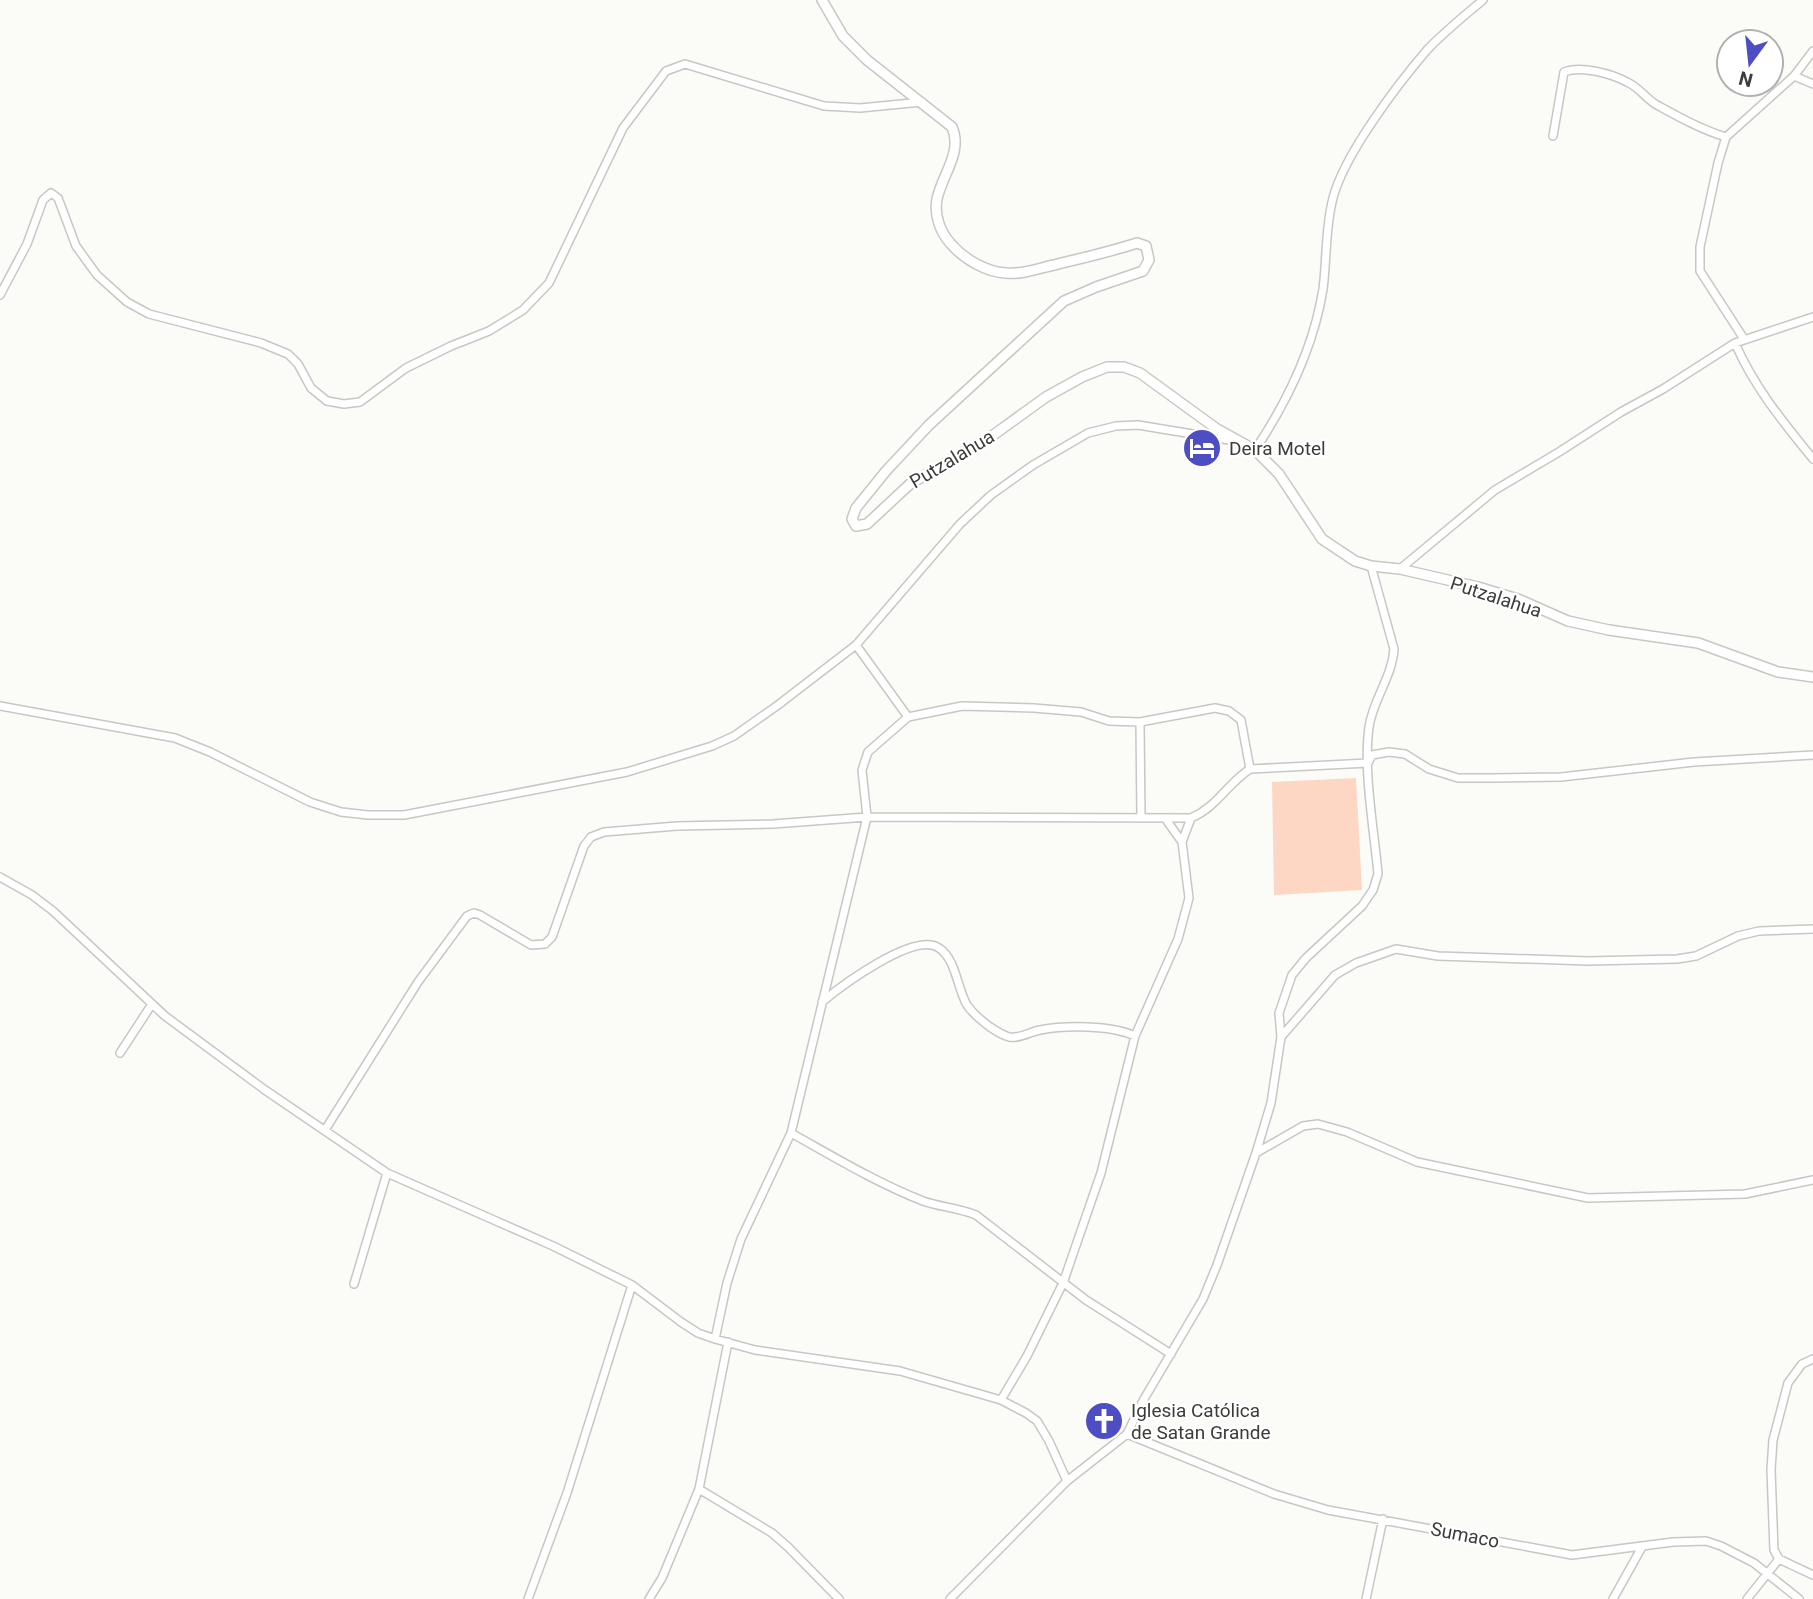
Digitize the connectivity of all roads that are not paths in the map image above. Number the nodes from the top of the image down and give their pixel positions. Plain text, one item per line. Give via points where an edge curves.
1 (822, 0) edge
2 (1483, 0) edge
3 (1813, 51) edge
4 (1794, 76) junction
5 (1813, 84) edge
6 (923, 102) junction
7 (1553, 136) dead end
8 (1726, 137) junction
9 (0, 295) edge
10 (1813, 317) edge
11 (1744, 339) junction
12 (1735, 344) junction
13 (1239, 442) junction
14 (1255, 450) junction
15 (1813, 459) edge
16 (1371, 566) junction
17 (1400, 569) junction
18 (856, 645) junction
19 (1813, 677) edge
20 (0, 706) edge
21 (908, 717) junction
22 (1140, 722) junction
23 (1813, 755) edge
24 (1368, 762) junction
25 (1250, 769) junction
26 (867, 817) junction
27 (1142, 818) junction
28 (1165, 818) junction
29 (1191, 818) junction
30 (1182, 842) junction
31 (0, 877) edge
32 (1813, 929) edge
33 (822, 1002) junction
34 (152, 1004) junction
35 (1135, 1036) junction
36 (1282, 1037) junction
37 (120, 1053) dead end
38 (325, 1130) junction
39 (791, 1133) junction
40 (1256, 1153) junction
41 (387, 1173) junction
42 (1813, 1180) edge
43 (1063, 1283) junction
44 (354, 1284) dead end
45 (632, 1285) junction
46 (715, 1339) junction
47 (728, 1342) junction
48 (1171, 1354) junction
49 (1813, 1359) edge
50 (1001, 1400) junction
51 (1127, 1434) junction
52 (1067, 1481) junction
53 (699, 1489) junction
54 (1383, 1519) junction
55 (1642, 1547) junction
56 (1779, 1559) junction
57 (1766, 1573) junction
58 (1813, 1575) edge
59 (528, 1599) edge
60 (649, 1599) edge
61 (839, 1599) edge
62 (950, 1599) edge
63 (1366, 1599) edge
64 (1614, 1599) edge
65 (1747, 1599) edge
66 (1799, 1599) edge

1 - 6 street, Putzalahua via 843,36
2 - 14 street via 1427,51 1354,151 1333,198 1313,333 1290,389
3 - 4 street
4 - 5 street
4 - 8 street
6 - 9 street via 824,106 685,64 666,71 623,128 550,283 523,310 489,331 406,368 360,402 327,401 311,388 288,354 149,314 127,302 97,275 76,246 58,198 51,193 43,200 27,244
6 - 13 street, Putzalahua via 954,133 954,152 936,213 949,242 965,258 1008,274 1137,243 1146,246 1149,260 1143,271 1064,301 929,425 856,508 854,525 867,524 909,484 992,436 1046,397 1107,367 1140,373
7 - 8 street via 1564,72 1573,69 1627,82 1658,105
8 - 11 street via 1699,260 1700,271
10 - 11 street
11 - 12 street
12 - 15 street via 1770,405
12 - 17 street via 1495,490
13 - 14 street, Putzalahua
13 - 18 street via 1138,425 1088,433 1032,465 960,524
14 - 16 street, Putzalahua via 1279,474 1322,539
16 - 17 street, Putzalahua
16 - 24 street via 1394,649 1387,683 1372,710
17 - 19 street, Putzalahua via 1504,595 1568,621 1681,639 1779,672
18 - 20 street via 778,705 712,746 627,772 404,815 341,812 310,802 175,738
18 - 21 street
21 - 22 street via 974,706 1081,712 1109,721
21 - 26 street via 869,752 862,769
22 - 25 street via 1215,708 1228,711 1241,720
22 - 27 street
23 - 24 street via 1522,778 1458,778 1429,769 1405,754 1389,752 1372,755
24 - 25 street
24 - 36 street via 1378,874 1373,890 1292,975 1279,1013
25 - 29 street via 1233,780 1215,804
26 - 27 street
26 - 33 street
26 - 38 street via 677,826 591,837 552,937 545,944 531,945 480,915 467,916 418,982
27 - 28 street
28 - 29 street
28 - 30 street
29 - 30 street
30 - 35 street via 1189,898 1185,917
31 - 34 street via 53,911
32 - 36 street via 1759,931 1677,959 1511,959 1396,949 1335,975
33 - 35 street via 882,960 928,944 946,955 973,1012 1005,1036 1077,1028 1112,1029
33 - 39 street
34 - 37 street
34 - 38 street
35 - 43 street via 1101,1173
36 - 40 street via 1271,1103
38 - 41 street
39 - 43 street via 884,1184 926,1202 976,1215
39 - 46 street via 741,1239
40 - 42 street via 1303,1126 1318,1124 1417,1162 1588,1198 1745,1194
40 - 48 street via 1203,1299
41 - 44 street
41 - 45 street
43 - 48 street
43 - 50 street
45 - 46 street via 681,1322
45 - 59 street via 567,1493
46 - 47 street
47 - 50 street via 900,1371
47 - 53 street
48 - 51 street
49 - 56 street via 1802,1364 1788,1382 1773,1440 1774,1550
50 - 52 street via 1037,1421
51 - 52 street
51 - 54 street, Sumaco via 1300,1503
52 - 62 street
53 - 60 street
53 - 61 street via 772,1533
54 - 55 street, Sumaco via 1572,1555
54 - 63 street
55 - 57 street, Sumaco via 1706,1541 1736,1553
55 - 64 street
56 - 57 street
56 - 58 street
57 - 65 street
57 - 66 street, Sumaco

